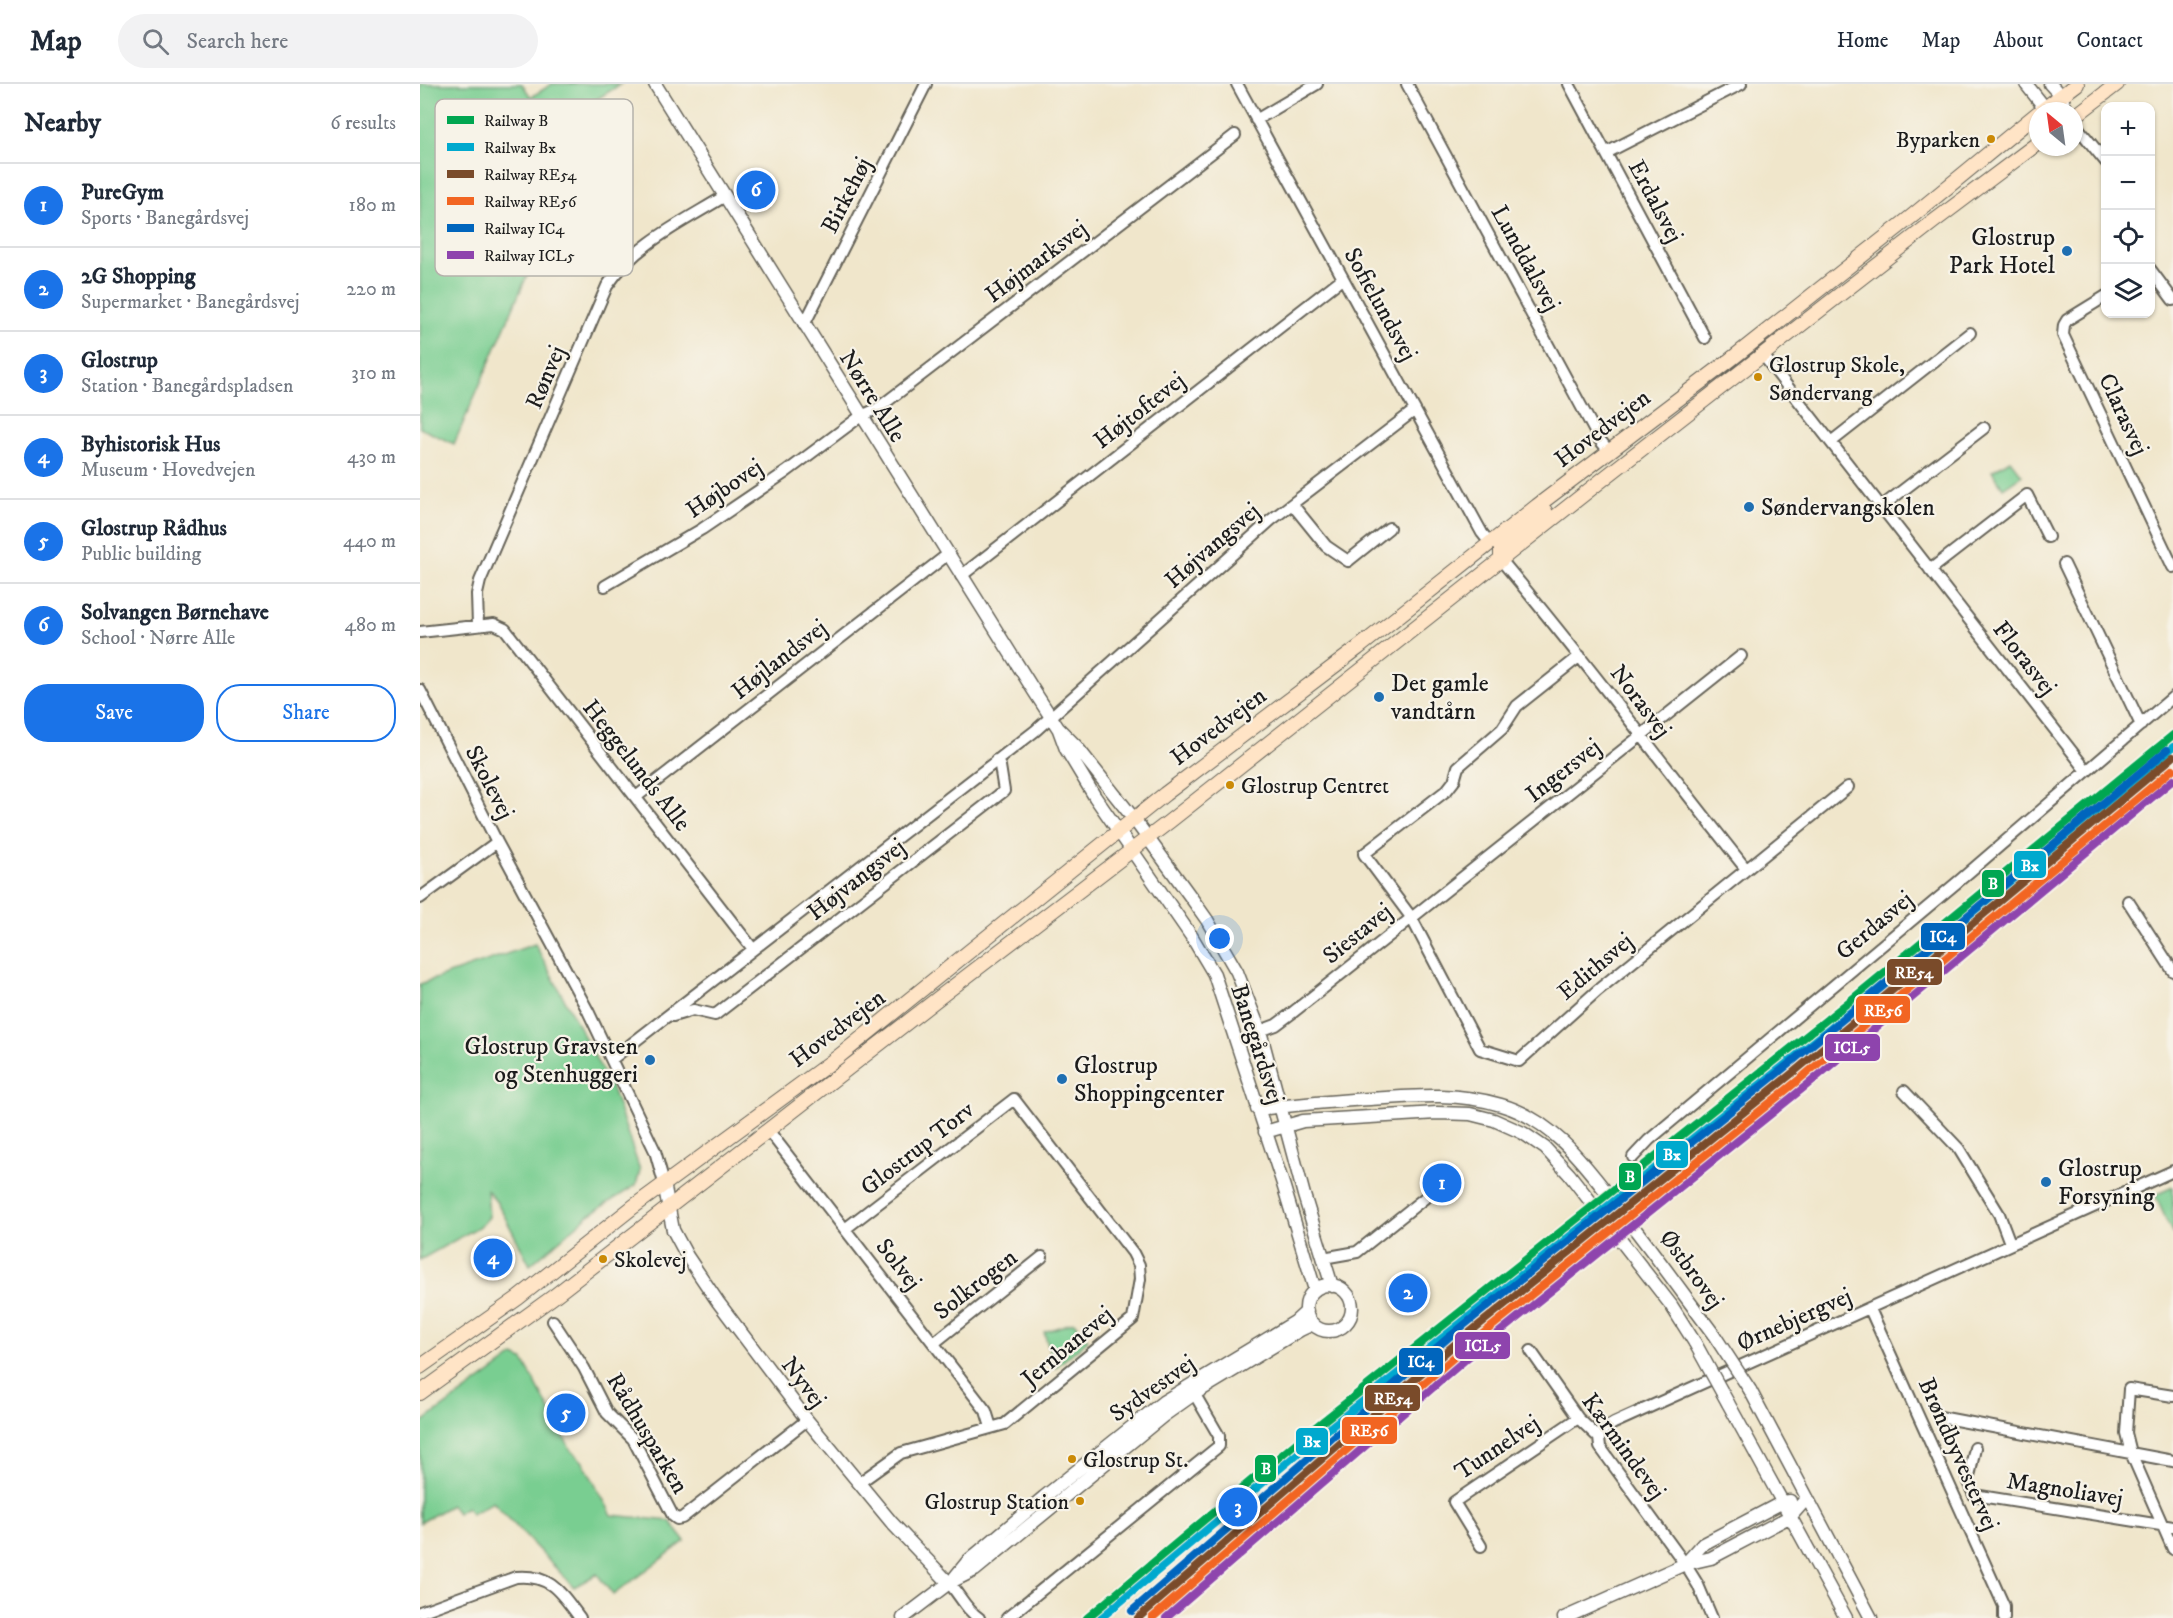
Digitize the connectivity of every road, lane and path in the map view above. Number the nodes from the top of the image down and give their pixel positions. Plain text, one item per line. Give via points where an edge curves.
1 (655, 84) edge
2 (926, 84) edge
3 (1237, 84) edge
4 (1317, 84) edge
5 (1407, 84) edge
6 (1569, 84) edge
7 (1741, 84) edge
8 (2026, 84) edge
9 (2050, 84) edge
10 (2077, 84) edge
11 (2117, 84) edge
12 (2061, 96) junction
13 (2038, 102) edge
14 (2054, 102) edge
15 (2063, 102) edge
16 (2083, 110) edge
17 (1256, 120) junction
18 (2029, 123) edge
19 (2083, 134) edge
20 (1235, 135) dead end
21 (2029, 150) edge
22 (1606, 153) junction
23 (2101, 156) edge
24 (725, 196) junction
25 (633, 255) edge
26 (2155, 275) edge
27 (613, 276) edge
28 (1343, 278) junction
29 (2101, 299) edge
30 (2173, 300) edge
31 (804, 325) junction
32 (1970, 333) dead end
33 (1706, 338) dead end
34 (1763, 355) junction
35 (1415, 410) junction
36 (861, 416) junction
37 (1984, 429) dead end
38 (1830, 442) junction
39 (1609, 451) junction
40 (1592, 464) junction
41 (1292, 504) junction
42 (1881, 507) junction
43 (1389, 528) dead end
44 (2048, 537) dead end
45 (1490, 543) junction
46 (947, 555) junction
47 (1501, 560) junction
48 (2064, 564) dead end
49 (2173, 567) edge
50 (1930, 570) junction
51 (961, 576) junction
52 (605, 586) dead end
53 (478, 626) junction
54 (420, 632) edge
55 (1580, 656) junction
56 (1741, 656) dead end
57 (420, 690) edge
58 (2173, 697) edge
59 (1054, 722) junction
60 (2140, 725) junction
61 (1640, 735) junction
62 (996, 760) junction
63 (2087, 771) junction
64 (1848, 787) dead end
65 (636, 797) junction
66 (1134, 819) junction
67 (1117, 832) junction
68 (1148, 838) junction
69 (497, 842) junction
70 (1131, 850) junction
71 (1746, 869) junction
72 (420, 898) edge
73 (2128, 901) dead end
74 (1411, 917) junction
75 (753, 949) junction
76 (2173, 971) edge
77 (709, 984) junction
78 (707, 1013) junction
79 (667, 1018) junction
80 (1260, 1031) junction
81 (612, 1059) junction
82 (1905, 1091) dead end
83 (1014, 1099) joint
84 (1281, 1106) junction
85 (1257, 1109) junction
86 (1286, 1126) junction
87 (768, 1130) junction
88 (1265, 1132) junction
89 (1634, 1157) dead end
90 (2173, 1171) edge
91 (664, 1183) junction
92 (1431, 1193) dead end
93 (667, 1209) junction
94 (845, 1229) junction
95 (2010, 1243) junction
96 (1042, 1257) dead end
97 (1323, 1258) junction
98 (1332, 1286) junction
99 (1315, 1290) junction
100 (1870, 1309) junction
101 (1307, 1311) junction
102 (553, 1321) dead end
103 (1314, 1324) junction
104 (934, 1343) junction
105 (1531, 1351) dead end
106 (420, 1367) edge
107 (1192, 1389) junction
108 (420, 1392) edge
109 (2173, 1396) edge
110 (1578, 1418) junction
111 (1940, 1418) dead end
112 (807, 1420) junction
113 (991, 1427) junction
114 (1599, 1438) junction
115 (1975, 1448) dead end
116 (2131, 1453) junction
117 (2173, 1461) edge
118 (859, 1483) junction
119 (1808, 1498) junction
120 (1783, 1502) junction
121 (1791, 1516) junction
122 (2168, 1526) edge
123 (1481, 1546) dead end
124 (2173, 1549) edge
125 (1685, 1564) junction
126 (949, 1583) junction
127 (421, 1610) edge
128 (580, 1618) edge
129 (903, 1618) edge
130 (979, 1618) edge
131 (1007, 1618) edge
132 (1564, 1618) edge
133 (1712, 1618) edge
134 (1846, 1618) edge
135 (1871, 1618) edge
136 (2004, 1618) edge

1 - 24 street, Nørre Alle
2 - 31 street, Birkehøj
3 - 17 street, Sofielundsvej
4 - 17 street
5 - 39 street, Lunddalsvej via 1599,440
6 - 22 street, Erdalsvej
7 - 22 street
8 - 13 street
9 - 12 street
10 - 12 main road, Hovedvejen
11 - 16 main road
12 - 14 main road, Hovedvejen
12 - 15 street
17 - 28 street, Sofielundsvej
18 - 39 main road, Hovedvejen
19 - 23 street
20 - 36 street, Højmarksvej via 877,409
21 - 34 main road, Hovedvejen
22 - 33 street, Erdalsvej
24 - 25 street, Rønvej
24 - 31 street, Nørre Alle
26 - 30 street
27 - 53 street, Rønvej via 480,581
28 - 35 street, Sofielundsvej
28 - 51 street, Højtoftevej
29 - 49 street, Clarasvej via 2067,320 2063,335
31 - 36 street, Nørre Alle
32 - 38 street
34 - 38 street, Florasvej
34 - 47 main road, Hovedvejen
35 - 41 street, Højvangsvej
35 - 45 street, Sofielundsvej
36 - 46 street, Nørre Alle
36 - 52 street, Højbovej via 702,529
37 - 42 street
38 - 42 street, Florasvej
39 - 40 main road, Hovedvejen
40 - 45 main road, Hovedvejen
40 - 47 main road via 1550,507 1503,544
41 - 43 street, Højvangsvej via 1326,546 1348,561
41 - 59 street, Højvangsvej
42 - 50 street, Florasvej
44 - 50 street via 2027,495
45 - 66 main road, Hovedvejen
46 - 51 street, Nørre Alle
46 - 65 street, Højlandsvej
47 - 55 street, Norasvej
47 - 68 main road, Hovedvejen
48 - 60 street
50 - 63 street, Florasvej
51 - 59 street, Nørre Alle
53 - 54 street, Heggelunds Alle
53 - 65 street, Heggelunds Alle via 494,624 511,635
55 - 61 street, Norasvej
55 - 74 street, Siestavej via 1516,706 1502,729 1458,767 1447,790 1364,854
56 - 61 street, Ingersvej
57 - 69 street, Skolevej
58 - 60 street, Gerdasvej
59 - 62 street, Højvangsvej
59 - 66 street, Nørre Alle
59 - 67 street, Nørre Alle via 1066,749
60 - 63 street, Gerdasvej
61 - 71 street, Norasvej
61 - 74 street, Ingersvej
62 - 75 street, Højvangsvej
62 - 78 street, Højvangsvej via 1004,791 715,1015
63 - 89 street, Gerdasvej via 1649,1140
64 - 71 street, Edithsvej
65 - 75 street, Heggelunds Alle
66 - 67 main road, Hovedvejen
66 - 68 street, Nørre Alle
67 - 70 street, Banegårdsvej
67 - 91 main road, Hovedvejen via 838,1057
68 - 70 main road, Hovedvejen
68 - 80 street, Banegårdsvej via 1216,935 1237,972
69 - 72 street
69 - 81 street, Skolevej
70 - 85 street, Banegårdsvej via 1214,974
70 - 87 main road, Hovedvejen
71 - 74 street, Edithsvej via 1598,990 1519,1061 1480,1049
73 - 76 street
74 - 80 street, Siestavej via 1281,1021
75 - 77 street, Højvangsvej
77 - 78 street via 700,999
77 - 79 street, Højvangsvej
78 - 79 street, Højvangsvej via 689,1010
79 - 81 street, Højvangsvej
80 - 84 street, Banegårdsvej
81 - 91 street, Skolevej via 655,1151
82 - 95 street via 1959,1149 1999,1214
83 - 94 street, Glostrup Torv
83 - 113 street, Jernbanevej via 1133,1253 1140,1279 1133,1319 1005,1424
84 - 85 street, Østbrovej
84 - 86 street, Banegårdsvej
84 - 119 street, Østbrovej, bridge via 1412,1096 1468,1097 1530,1116 1583,1163 1714,1335 1750,1390
85 - 88 street, Banegårdsvej
86 - 88 street, Østbrovej
86 - 97 street, Banegårdsvej
86 - 120 street, Østbrovej, bridge via 1358,1117 1470,1114 1523,1133 1545,1148 1671,1305
87 - 93 main road, Hovedvejen
87 - 94 street, Solvej
88 - 99 street, Banegårdsvej
90 - 95 street, Ørnebjergvej
91 - 93 street, Nyvej
91 - 106 main road, Hovedvejen via 518,1298
92 - 97 street via 1357,1252
93 - 108 main road, Hovedvejen via 511,1329
93 - 112 street, Nyvej via 680,1245 702,1279
94 - 104 street, Solvej
95 - 100 street, Ørnebjergvej
96 - 104 street, Solkrogen
97 - 98 street, Banegårdsvej
98 - 99 street
98 - 103 street via 1342,1289 1351,1301 1348,1320 1334,1330
99 - 101 street
100 - 114 street, Ørnebjergvej via 1614,1424
100 - 136 street, Brøndbyvestervej via 2004,1606
101 - 103 street
101 - 107 street, Sydvestvej
102 - 112 street, Rådhusparken via 608,1413 633,1439 677,1519
103 - 107 street, Sydvestvej
104 - 113 street, Solvej via 986,1411
105 - 110 street, Kærmindevej
107 - 126 street, Sydvestvej via 1163,1402 968,1561
107 - 131 street via 1219,1436 1219,1446
109 - 116 street, Magnoliavej via 2129,1389 2126,1433
110 - 114 street, Kærmindevej
110 - 123 street, Tunnelvej via 1454,1502
111 - 116 street, Magnoliavej
112 - 118 street, Nyvej
113 - 118 street, Jernbanevej via 901,1453
114 - 125 street, Kærmindevej via 1600,1447
115 - 122 street, Magnoliavej via 1968,1482 1974,1496
116 - 117 street, Magnoliavej
116 - 122 street, Magnoliavej
118 - 126 street, Nyvej
119 - 120 street
119 - 121 street
119 - 135 street, Østbrovej
120 - 121 street, Østbrovej
120 - 125 street via 1703,1544
121 - 125 street via 1711,1558
121 - 134 street, Østbrovej
122 - 124 street, Magnoliavej
125 - 132 street
125 - 133 street, Kærmindevej
126 - 129 street, Sydvestvej
126 - 130 street
127 - 128 street via 516,1577 535,1577 554,1586

